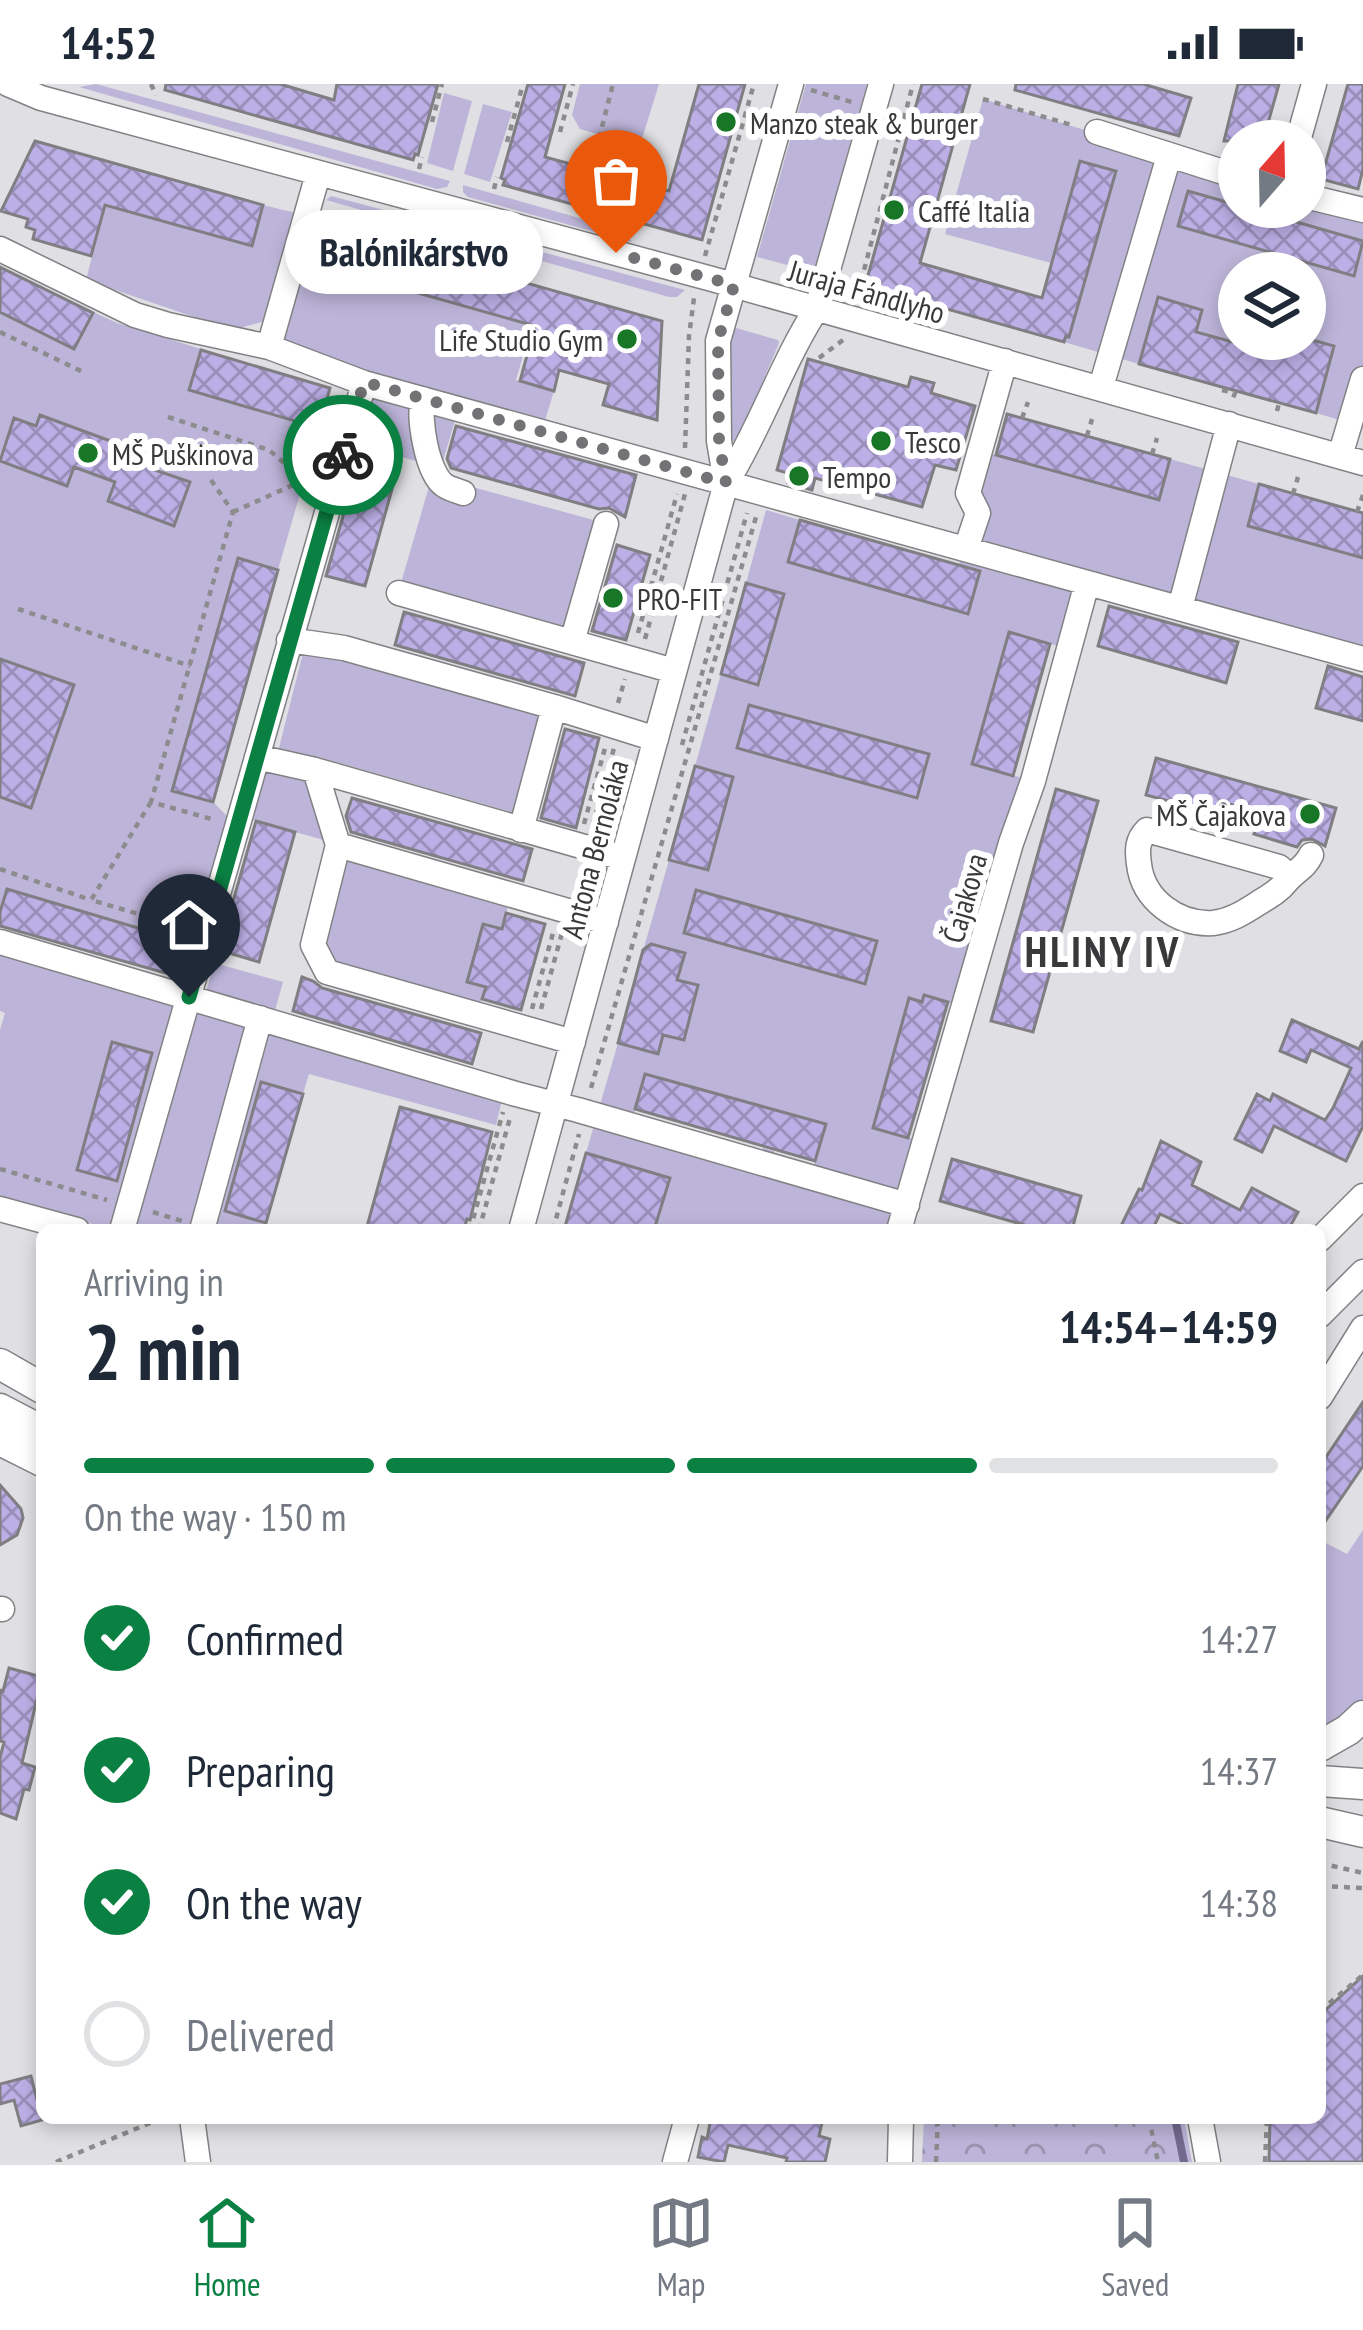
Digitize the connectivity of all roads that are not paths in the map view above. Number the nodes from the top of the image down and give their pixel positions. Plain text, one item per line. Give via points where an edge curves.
1 (8, 84) edge
2 (790, 84) edge
3 (1314, 84) edge
4 (877, 96) edge
5 (1304, 120) edge
6 (1097, 133) road end
7 (1169, 156) junction
8 (1218, 171) edge
9 (317, 174) junction
10 (1326, 201) edge
11 (1363, 210) edge
12 (0, 249) edge
13 (734, 285) junction
14 (817, 308) junction
15 (269, 347) junction
16 (1005, 361) junction
17 (1363, 379) edge
18 (364, 382) junction
19 (1101, 387) junction
20 (423, 399) junction
21 (1231, 401) junction
22 (1351, 459) edge
23 (726, 483) junction
24 (463, 493) dead end
25 (606, 524) dead end
26 (966, 550) junction
27 (1087, 583) junction
28 (399, 593) dead end
29 (1180, 608) junction
30 (289, 640) junction
31 (572, 642) junction
32 (1363, 659) edge
33 (674, 671) junction
34 (554, 707) junction
35 (656, 739) junction
36 (257, 757) junction
37 (315, 770) junction
38 (521, 830) junction
39 (338, 845) junction
40 (1311, 854) dead end
41 (623, 858) junction
42 (1289, 876) junction
43 (606, 922) junction
44 (0, 942) edge
45 (189, 997) junction
46 (260, 1018) junction
47 (573, 1042) junction
48 (573, 1109) junction
49 (1363, 1196) edge
50 (907, 1204) junction
51 (0, 1209) edge
52 (55, 1224) edge
53 (124, 1224) edge
54 (204, 1224) edge
55 (524, 1224) edge
56 (901, 1224) edge
57 (1326, 1233) edge
58 (1363, 1272) edge
59 (1326, 1309) edge
60 (1363, 1328) edge
61 (0, 1364) edge
62 (36, 1385) edge
63 (1326, 1387) edge
64 (0, 1408) edge
65 (36, 1428) edge
66 (0, 1440) edge
67 (36, 1458) edge
68 (1363, 1716) edge
69 (1326, 1743) edge
70 (1326, 1781) edge
71 (1363, 1784) edge
72 (1326, 1807) edge
73 (1363, 1810) edge
74 (1326, 1823) edge
75 (1363, 1832) edge
76 (193, 2124) edge
77 (685, 2124) edge
78 (901, 2124) edge
79 (1200, 2124) edge
80 (199, 2162) edge
81 (675, 2162) edge
82 (900, 2162) edge
83 (1208, 2162) edge

1 - 9 street, Juraja Fándlyho
2 - 13 street, Antona Bernoláka
3 - 5 street
4 - 14 street, Antona Bernoláka
6 - 7 street
7 - 8 street
7 - 19 street
9 - 13 street, Juraja Fándlyho
9 - 15 street
10 - 11 street
12 - 15 street via 135,315
13 - 14 street, Juraja Fándlyho
13 - 23 street, Antona Bernoláka via 718,341
14 - 16 street, Juraja Fándlyho via 845,323
14 - 23 street, Antona Bernoláka
15 - 18 street
16 - 19 street, Juraja Fándlyho
16 - 26 street via 968,493 978,513
17 - 22 street
18 - 20 street
18 - 30 street
19 - 21 street, Juraja Fándlyho
20 - 23 street
20 - 24 street via 433,470
21 - 22 street, Juraja Fándlyho
21 - 29 street
23 - 26 street
23 - 33 street, Antona Bernoláka
25 - 31 street
26 - 27 street
27 - 29 street
27 - 50 street, Čajakova
28 - 31 street
29 - 32 street
30 - 34 street
30 - 36 street
31 - 33 street
33 - 35 street, Antona Bernoláka
34 - 35 street
34 - 38 street
35 - 41 street, Antona Bernoláka
36 - 37 street
36 - 45 street
37 - 38 street
37 - 39 street
38 - 41 street
39 - 43 street
39 - 47 street via 313,945 327,972
40 - 42 street
41 - 43 street, Antona Bernoláka
42 - 42 street via 1281,890 1230,919 1186,920 1148,892 1138,842 1147,830
43 - 47 street, Antona Bernoláka
44 - 45 street
45 - 46 street
45 - 53 street
46 - 48 street
46 - 54 street
47 - 48 street, Antona Bernoláka
48 - 50 street
48 - 55 street, Antona Bernoláka
49 - 57 street
50 - 56 street, Čajakova
51 - 52 street
58 - 59 street
60 - 63 street
61 - 62 main road
64 - 65 main road
66 - 67 main road
68 - 69 main road
70 - 71 main road
72 - 73 main road
74 - 75 main road
76 - 80 street
77 - 81 street
78 - 82 street
79 - 83 street

